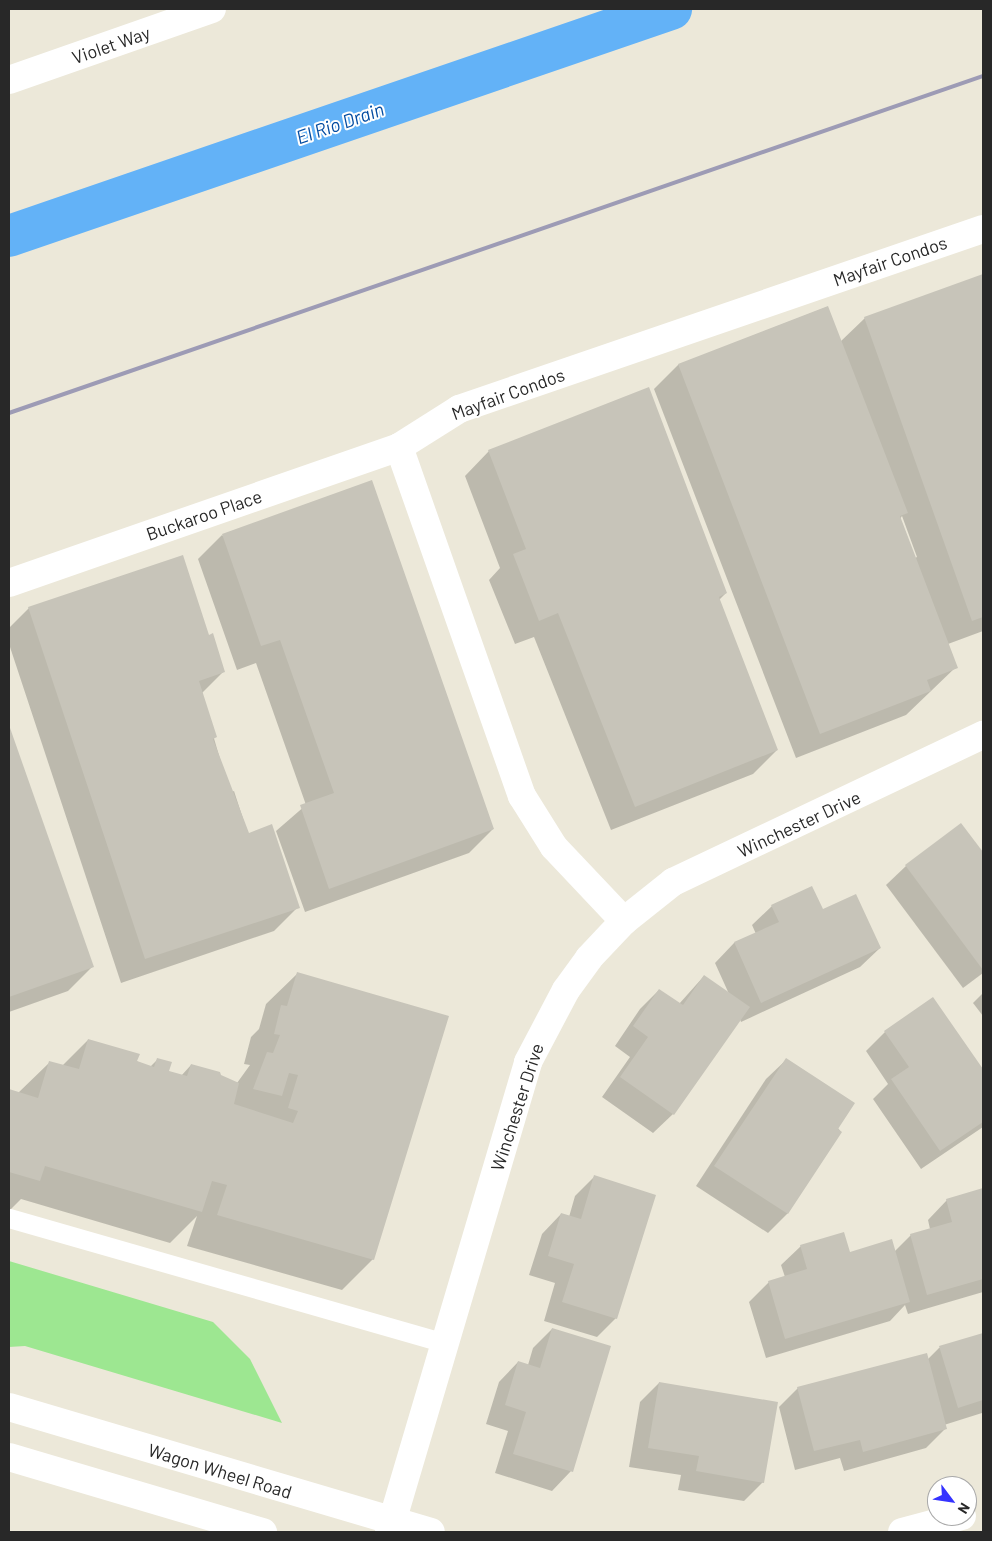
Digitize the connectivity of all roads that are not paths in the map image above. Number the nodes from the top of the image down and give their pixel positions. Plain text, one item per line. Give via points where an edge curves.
1 (212, 9) edge
2 (9, 80) edge
3 (983, 229) edge
4 (399, 447) junction
5 (9, 583) edge
6 (983, 735) edge
7 (624, 921) junction
8 (9, 1218) edge
9 (444, 1343) junction
10 (9, 1407) edge
11 (9, 1457) edge
12 (927, 1525) edge
13 (390, 1528) edge
14 (263, 1532) edge
15 (431, 1532) edge
16 (902, 1532) edge

1 - 2 street, Violet Way
3 - 4 street, Mayfair Condos via 459,409
4 - 5 street, Buckaroo Place
4 - 7 street via 522,796 554,847
6 - 7 street, Winchester Drive via 673,882
7 - 9 street, Winchester Drive via 589,958 566,990 528,1062
8 - 9 lane
9 - 13 street, Winchester Drive
10 - 13 street, Wagon Wheel Road
11 - 14 street
12 - 16 street
13 - 15 street, Wagon Wheel Road

